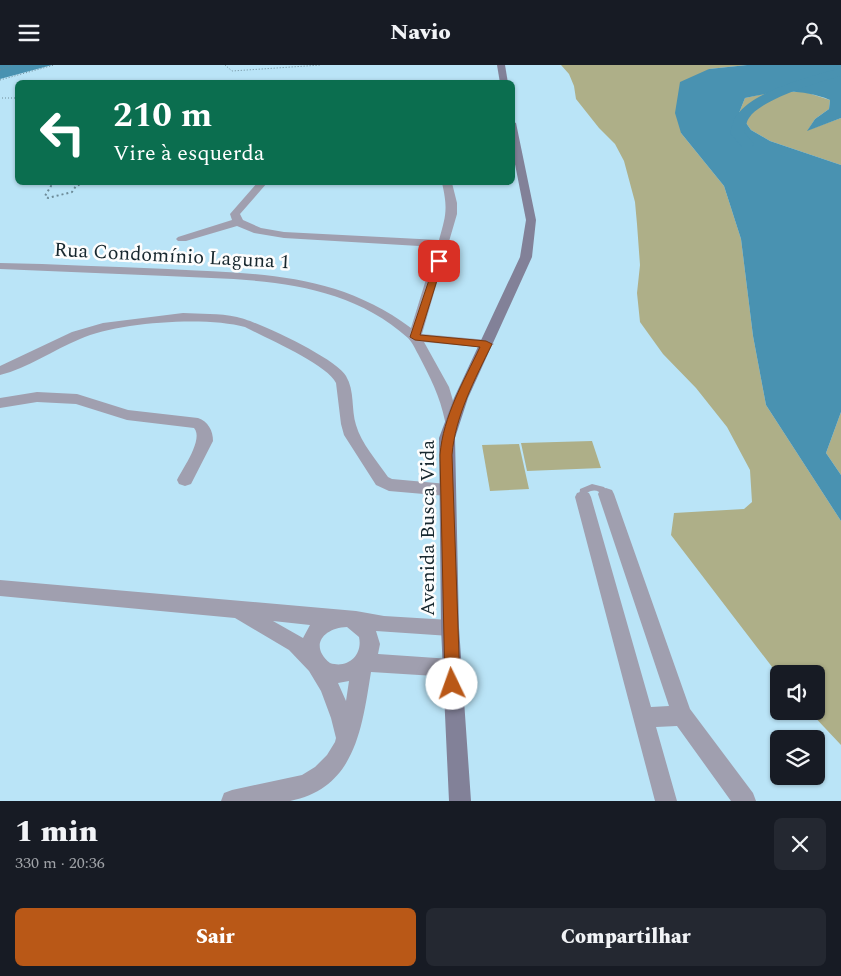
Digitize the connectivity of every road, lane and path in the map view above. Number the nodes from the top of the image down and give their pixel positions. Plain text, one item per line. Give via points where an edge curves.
1 (12, 65) edge
2 (54, 65) edge
3 (225, 65) edge
4 (282, 65) edge
5 (321, 65) edge
6 (501, 65) edge
7 (276, 68) junction
8 (0, 71) edge
9 (504, 80) edge
10 (0, 81) edge
11 (2, 98) dead end
12 (15, 98) edge
13 (515, 138) edge
14 (49, 185) edge
15 (78, 185) edge
16 (260, 185) edge
17 (448, 185) edge
18 (238, 222) junction
19 (182, 239) dead end
20 (444, 244) junction
21 (0, 266) edge
22 (415, 337) junction
23 (486, 344) junction
24 (0, 371) edge
25 (0, 403) edge
26 (452, 421) junction
27 (185, 480) dead end
28 (447, 490) junction
29 (606, 494) joint
30 (583, 497) joint
31 (0, 588) edge
32 (236, 610) junction
33 (344, 619) junction
34 (450, 628) junction
35 (363, 663) junction
36 (316, 665) junction
37 (451, 668) junction
38 (682, 715) junction
39 (643, 718) junction
40 (347, 740) junction
41 (232, 801) edge
42 (460, 801) edge
43 (666, 801) edge
44 (745, 801) edge

1 - 8 path
2 - 10 path
3 - 7 path via 232,71
4 - 7 path
5 - 7 path
6 - 9 street
11 - 12 path
13 - 23 street, Avenida Busca Vida via 532,220 530,239 526,257
14 - 15 path via 45,196 48,198 72,192
16 - 18 street via 236,211
17 - 20 street via 452,214
18 - 19 street
18 - 20 street via 258,231 284,235
20 - 22 street
21 - 22 street, Rua Condomínio Laguna 1 via 289,281 354,299
22 - 23 street
22 - 26 street, Rua Condomínio Laguna 1 via 440,379
23 - 26 street, Avenida Busca Vida
24 - 28 street via 76,335 108,325 183,317 250,324 319,360 338,375 344,383 348,424 382,481 389,485
25 - 27 street via 37,397 77,399 127,415 198,423 204,428 205,441
26 - 28 street, Avenida Busca Vida via 447,438
28 - 34 street, Avenida Busca Vida
29 - 30 lane via 602,489 593,487 583,491
29 - 38 street
30 - 39 street
31 - 32 street
32 - 33 street
32 - 36 street via 296,644
33 - 34 street
33 - 35 street via 365,629 369,636 368,654
33 - 36 street via 324,624 312,635 310,655
34 - 37 street, Avenida Busca Vida
35 - 36 street via 354,670 334,674
35 - 37 street
35 - 40 street
36 - 40 street via 336,698
37 - 42 street, Avenida Busca Vida
38 - 39 street
38 - 44 street
39 - 43 street
40 - 41 street via 335,765 325,774 293,788

